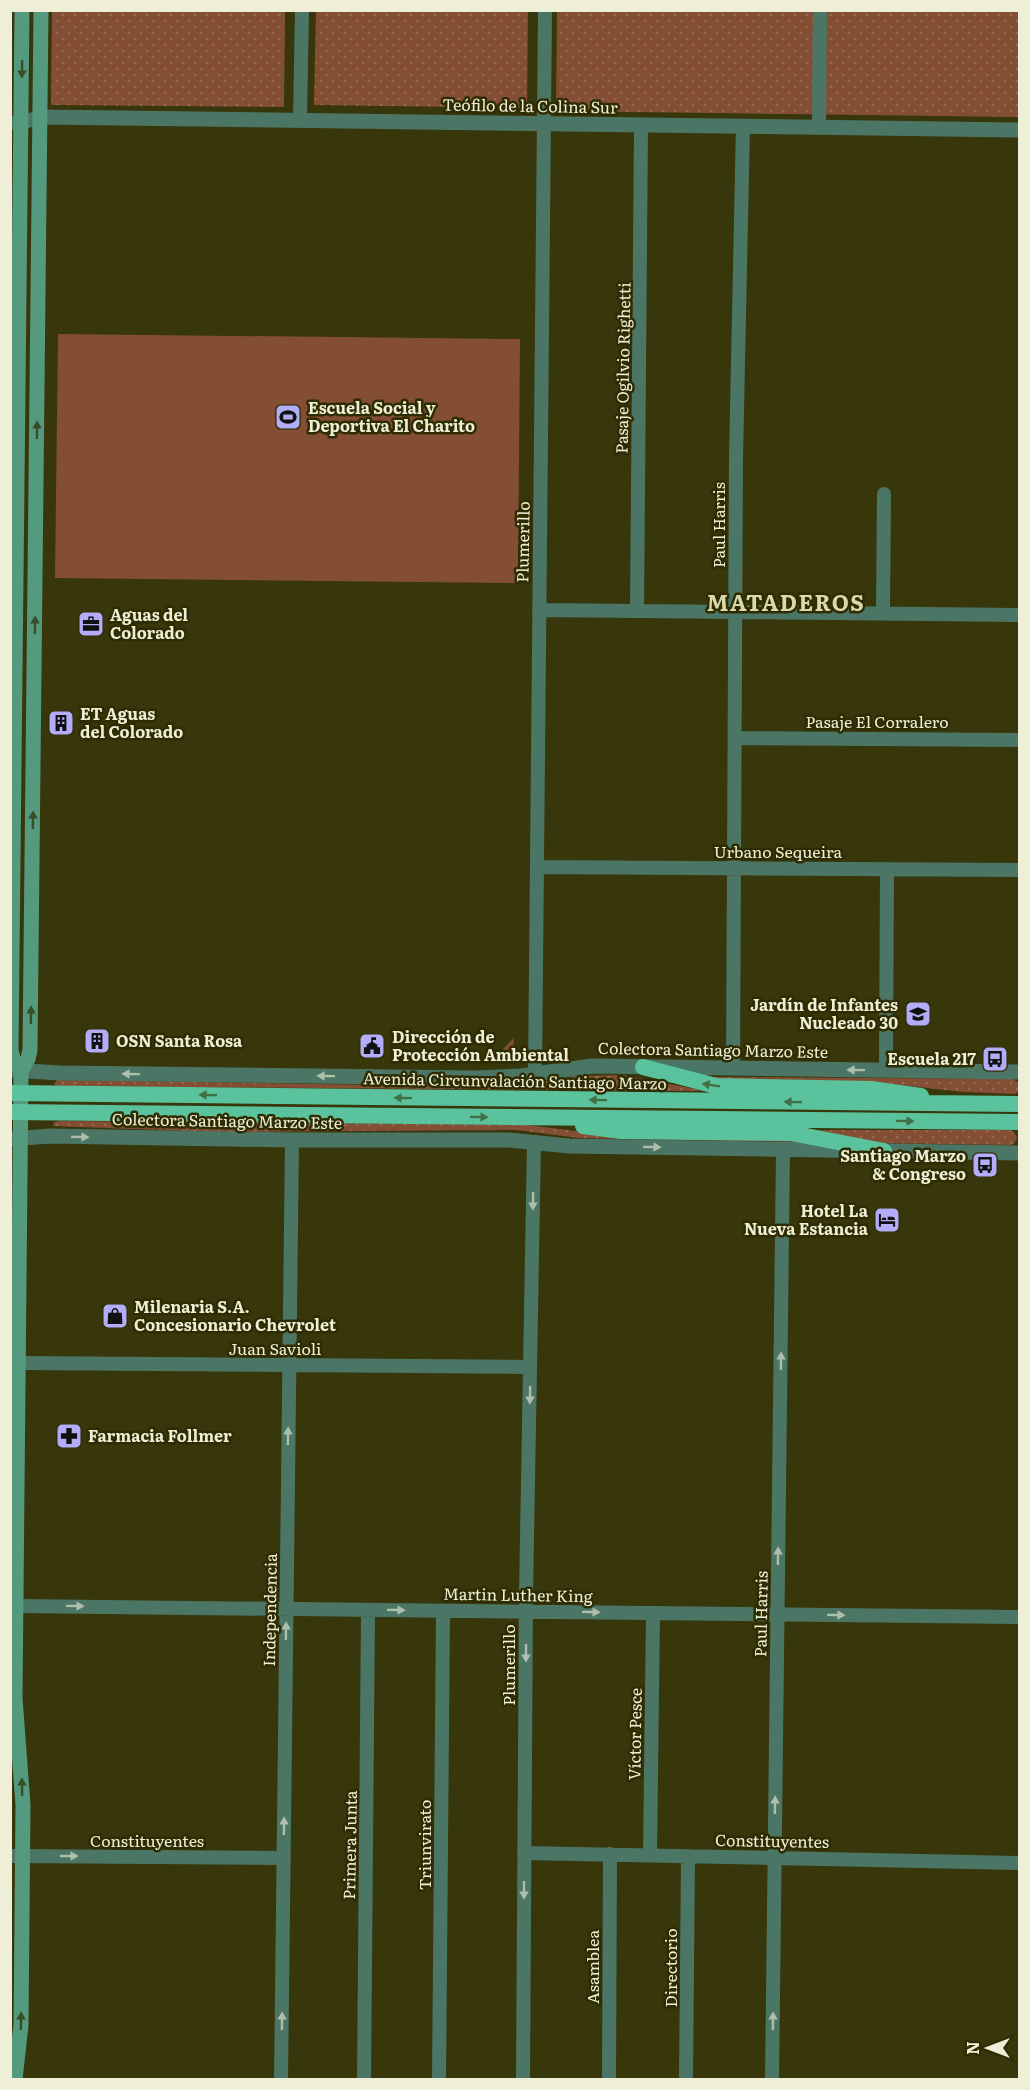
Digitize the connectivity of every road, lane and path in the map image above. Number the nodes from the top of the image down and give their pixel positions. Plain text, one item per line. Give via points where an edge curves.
1 (22, 10) edge
2 (41, 10) edge
3 (302, 10) edge
4 (545, 10) edge
5 (820, 10) edge
6 (40, 117) junction
7 (300, 120) junction
8 (16, 123) edge
9 (544, 124) junction
10 (642, 125) junction
11 (743, 126) junction
12 (819, 128) junction
13 (1020, 130) edge
14 (884, 494) dead end
15 (539, 610) junction
16 (637, 611) junction
17 (735, 612) junction
18 (883, 613) junction
19 (1020, 615) edge
20 (13, 731) edge
21 (34, 731) junction
22 (735, 738) junction
23 (1020, 740) edge
24 (537, 867) junction
25 (734, 868) junction
26 (887, 869) junction
27 (1020, 870) edge
28 (12, 900) edge
29 (32, 900) junction
30 (643, 1067) junction
31 (733, 1068) junction
32 (16, 1070) edge
33 (886, 1070) junction
34 (1020, 1072) edge
35 (535, 1074) junction
36 (16, 1093) edge
37 (957, 1103) junction
38 (1020, 1104) edge
39 (16, 1112) edge
40 (535, 1117) junction
41 (1020, 1122) edge
42 (16, 1138) edge
43 (291, 1140) junction
44 (534, 1142) junction
45 (783, 1150) junction
46 (884, 1151) junction
47 (1020, 1153) edge
48 (15, 1336) edge
49 (19, 1363) junction
50 (289, 1365) junction
51 (530, 1367) junction
52 (14, 1518) edge
53 (16, 1606) junction
54 (286, 1609) junction
55 (368, 1610) junction
56 (443, 1611) junction
57 (526, 1612) junction
58 (653, 1613) junction
59 (778, 1615) junction
60 (1020, 1617) edge
61 (13, 1698) edge
62 (10, 1735) edge
63 (524, 1853) junction
64 (610, 1854) junction
65 (650, 1855) junction
66 (16, 1856) edge
67 (688, 1856) junction
68 (284, 1858) junction
69 (775, 1858) junction
70 (1020, 1863) edge
71 (14, 1888) edge
72 (15, 2079) edge
73 (281, 2079) edge
74 (364, 2079) edge
75 (440, 2079) edge
76 (523, 2079) edge
77 (609, 2079) edge
78 (686, 2079) edge
79 (772, 2079) edge

1 -> 8 main road
2 - 6 main road
3 - 7 street
4 - 9 street, Plumerillo
5 - 12 street
6 - 7 street, Teófilo de la Colina Sur
6 - 8 street
21 -> 6 main road
7 - 9 street, Teófilo de la Colina Sur
8 - 20 main road
9 - 10 street, Teófilo de la Colina Sur
9 - 15 street, Plumerillo
10 - 11 street, Teófilo de la Colina Sur
10 - 16 street, Pasaje Ogilvio Righetti
11 - 12 street, Teófilo de la Colina Sur
11 - 17 street, Paul Harris
12 - 13 street, Teófilo de la Colina Sur
14 - 18 street
15 - 16 street
15 - 24 street, Plumerillo
16 - 17 street
17 - 18 street
17 - 22 street, Paul Harris
18 - 19 street
20 - 21 street
20 - 28 main road
29 -> 21 main road
22 - 23 street, Pasaje El Corralero
22 - 25 street, Paul Harris
24 - 25 street, Urbano Sequeira
24 - 35 street, Plumerillo
25 - 26 street, Urbano Sequeira
25 - 31 street, Paul Harris
26 - 27 street, Urbano Sequeira
26 - 33 street
28 - 29 street
28 - 32 main road via 12,1053
32 -> 29 main road via 30,1053
30 - 31 street, Colectora Santiago Marzo Este
30 - 35 street, Colectora Santiago Marzo Este via 582,1067
37 -> 30 highway via 879,1089 716,1086
33 -> 31 street, Colectora Santiago Marzo Este
35 -> 32 street, Colectora Santiago Marzo Este via 477,1078
32 - 36 main road
33 - 34 street, Colectora Santiago Marzo Este
37 -> 36 highway, Avenida Circunvalación Santiago Marzo
36 - 39 main road
37 - 38 highway, Avenida Circunvalación Santiago Marzo
39 -> 40 highway
39 - 42 main road
40 -> 41 highway
40 - 46 highway via 615,1131 791,1133
42 -> 43 street, Colectora Santiago Marzo Este
42 - 48 main road
43 - 44 street, Colectora Santiago Marzo Este
43 - 50 street, Independencia
44 -> 45 street, Colectora Santiago Marzo Este
44 -> 51 street, Plumerillo
45 - 46 street, Colectora Santiago Marzo Este
59 -> 45 street, Paul Harris
46 - 47 street, Colectora Santiago Marzo Este
48 - 49 main road
49 - 50 street, Juan Savioli
49 - 52 main road
50 - 51 street, Juan Savioli
54 -> 50 street, Independencia
51 -> 57 street, Plumerillo
52 - 53 main road
53 -> 54 street, Martin Luther King
53 - 61 main road
54 - 55 street, Martin Luther King
68 -> 54 street, Independencia
55 -> 56 street, Martin Luther King
55 - 74 street, Primera Junta
56 - 57 street, Martin Luther King
56 - 75 street, Triunvirato
57 -> 58 street, Martin Luther King
57 -> 63 street, Plumerillo
58 - 59 street, Martin Luther King
58 - 65 street, Víctor Pesce
59 -> 60 street, Martin Luther King
69 -> 59 street, Paul Harris
61 - 62 main road
66 -> 61 main road via 22,1778
63 - 64 street, Constituyentes
63 -> 76 street, Plumerillo
64 - 65 street, Constituyentes
64 - 77 street, Asamblea
65 - 67 street, Constituyentes
66 -> 68 street, Constituyentes
66 - 71 main road
67 - 69 street, Constituyentes
67 - 78 street, Directorio
73 -> 68 street, Independencia
69 - 70 street, Constituyentes
79 -> 69 street, Paul Harris
72 -> 71 main road via 21,2035

